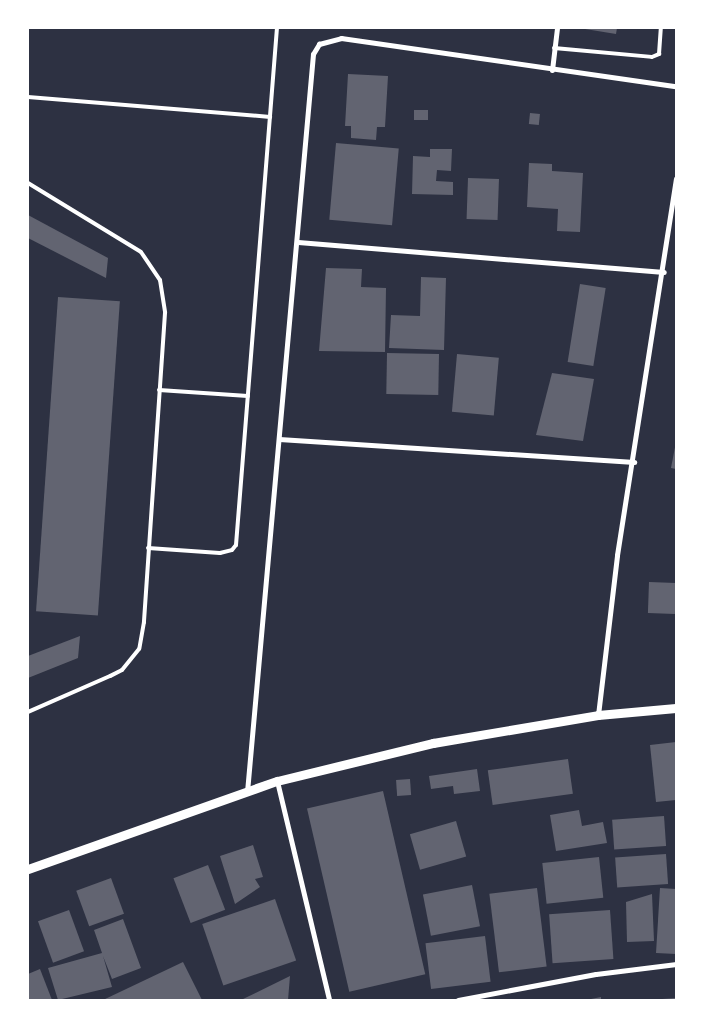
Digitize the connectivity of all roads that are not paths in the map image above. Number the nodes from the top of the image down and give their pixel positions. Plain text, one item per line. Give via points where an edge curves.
1 (278, 28) edge
2 (556, 28) edge
3 (661, 28) edge
4 (554, 48) junction
5 (552, 70) junction
6 (676, 86) edge
7 (28, 97) edge
8 (270, 117) junction
9 (676, 179) edge
10 (28, 184) edge
11 (298, 242) junction
12 (664, 272) junction
13 (159, 390) junction
14 (248, 396) junction
15 (279, 439) junction
16 (634, 462) junction
17 (148, 548) junction
18 (676, 708) edge
19 (28, 712) edge
20 (598, 715) junction
21 (277, 781) junction
22 (247, 792) junction
23 (28, 869) edge
24 (676, 964) edge
25 (329, 1000) edge
26 (458, 1000) edge

1 - 8 lane
2 - 4 street
3 - 4 lane via 659,54 652,57
4 - 5 street
5 - 6 street
5 - 11 street via 341,38 319,44 310,67
7 - 8 lane
8 - 14 lane
9 - 12 street
10 - 13 lane via 128,241 152,264 164,296
11 - 12 street
11 - 15 street
12 - 16 street
13 - 14 lane
13 - 17 lane
14 - 17 lane via 236,545 232,550 220,553
15 - 16 street
15 - 22 street
16 - 20 street via 617,556
17 - 19 lane via 143,636 132,660 110,676
18 - 20 street
20 - 21 street via 433,743
21 - 22 street
21 - 25 street
22 - 23 street
24 - 26 street via 596,974

